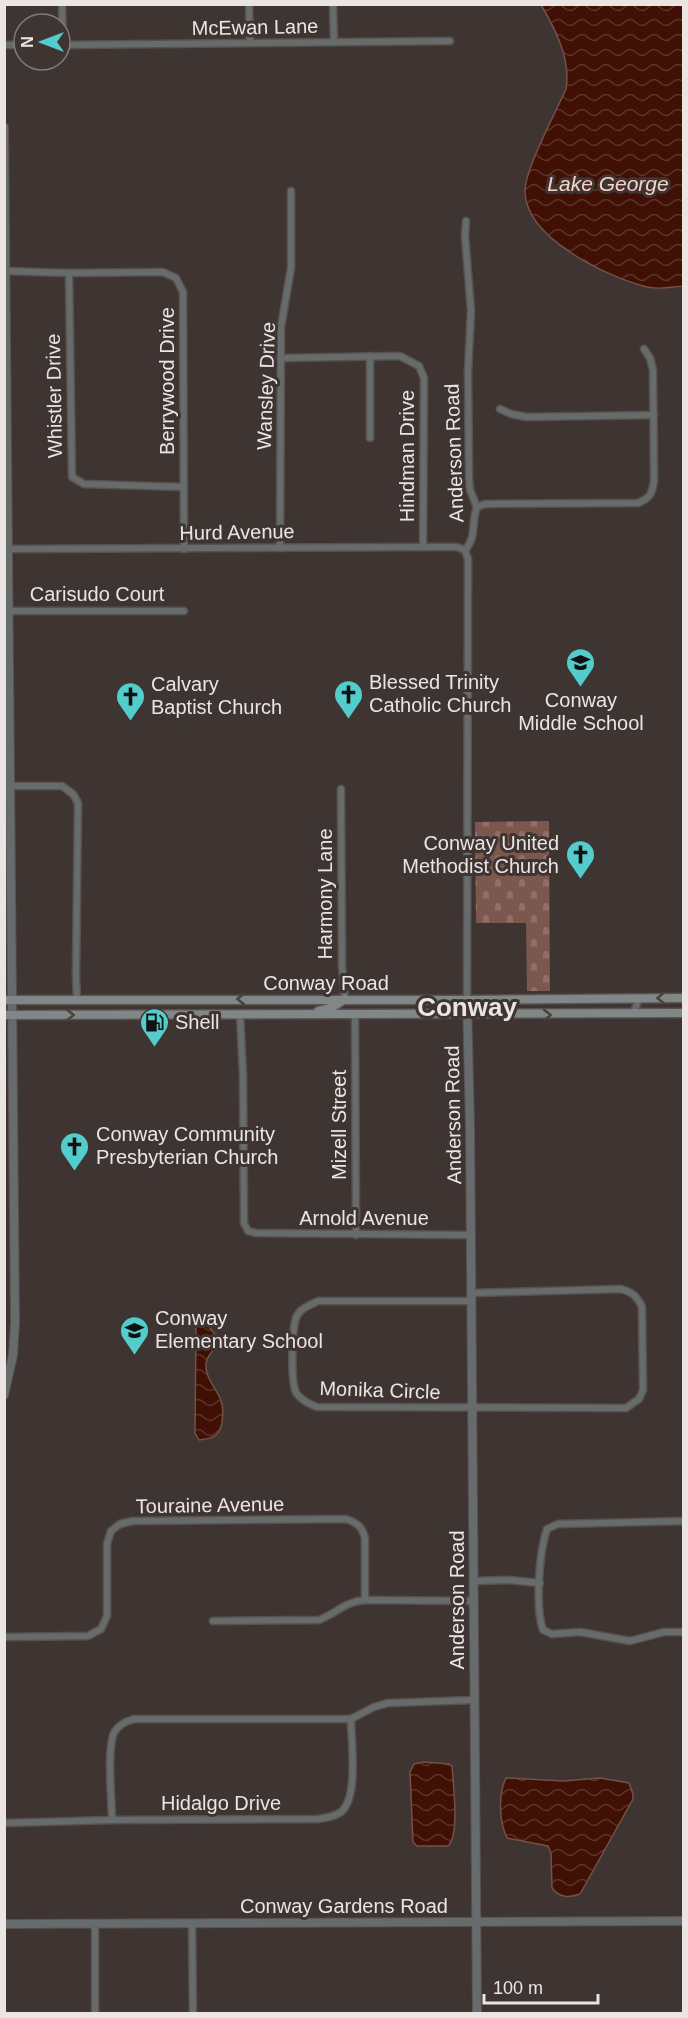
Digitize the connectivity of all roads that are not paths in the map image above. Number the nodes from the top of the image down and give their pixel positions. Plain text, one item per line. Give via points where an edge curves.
1 (249, 4) edge
2 (333, 4) edge
3 (450, 41) dead end
4 (334, 42) junction
5 (250, 43) junction
6 (72, 45) edge
7 (4, 127) edge
8 (291, 191) dead end
9 (466, 221) dead end
10 (5, 271) edge
11 (69, 273) junction
12 (644, 349) dead end
13 (370, 356) junction
14 (281, 358) junction
15 (500, 409) dead end
16 (654, 415) junction
17 (370, 438) dead end
18 (184, 487) junction
19 (477, 507) junction
20 (423, 547) junction
21 (280, 548) junction
22 (9, 549) junction
23 (184, 549) junction
24 (465, 550) junction
25 (9, 611) junction
26 (184, 611) dead end
27 (10, 786) junction
28 (341, 789) dead end
29 (684, 998) edge
30 (345, 999) junction
31 (639, 999) junction
32 (8, 1000) edge
33 (77, 1000) junction
34 (467, 1000) junction
35 (684, 1013) edge
36 (240, 1014) junction
37 (309, 1014) junction
38 (633, 1014) junction
39 (8, 1015) edge
40 (355, 1015) junction
41 (467, 1015) junction
42 (356, 1235) junction
43 (471, 1235) junction
44 (472, 1297) junction
45 (4, 1395) edge
46 (472, 1407) junction
47 (684, 1521) edge
48 (474, 1581) junction
49 (540, 1583) junction
50 (365, 1600) junction
51 (474, 1601) junction
52 (213, 1621) dead end
53 (684, 1632) edge
54 (4, 1637) edge
55 (474, 1700) junction
56 (351, 1719) junction
57 (112, 1820) junction
58 (4, 1823) edge
59 (477, 1921) junction
60 (684, 1922) edge
61 (95, 1923) junction
62 (192, 1923) junction
63 (4, 1924) edge
64 (95, 2013) edge
65 (193, 2013) edge
66 (477, 2013) edge

1 - 5 street
2 - 4 street
3 - 4 street, McEwan Lane
4 - 5 street, McEwan Lane
5 - 6 street, McEwan Lane
7 - 10 street
8 - 14 street, Wansley Drive via 291,268
9 - 19 street, Anderson Road via 471,311 469,478
10 - 11 street, Berrywood Drive
10 - 22 street
11 - 18 street, Whistler Drive via 72,477 84,484
11 - 18 street, Berrywood Drive via 163,272 176,278 183,292
12 - 16 street via 653,370
13 - 14 street
13 - 17 street
13 - 20 street, Hindman Drive via 400,356 419,366 424,378
14 - 21 street, Wansley Drive
15 - 16 street via 526,417
16 - 19 street via 654,482 648,498 638,502
18 - 23 street, Berrywood Drive
19 - 24 street, Anderson Road via 471,544
20 - 21 street, Hurd Avenue
20 - 24 street, Hurd Avenue
21 - 23 street, Hurd Avenue
22 - 23 street, Hurd Avenue
22 - 25 street
24 - 34 street, Anderson Road
25 - 26 street, Carisudo Court
25 - 27 street
27 - 32 street
27 - 33 street via 62,786 78,803
28 - 30 street, Harmony Lane
29 -> 31 main road, Conway Road
30 -> 33 main road, Conway Road
30 - 34 main road, Conway Road
30 - 37 main road
31 - 34 main road, Conway Road
31 - 38 street
32 - 33 main road, Conway Road
32 - 39 street
34 - 41 street, Anderson Road
35 - 38 main road, Conway Road
36 - 37 main road, Conway Road
39 -> 36 main road, Conway Road
36 - 42 street, Arnold Avenue via 244,1223 248,1231
37 - 40 main road, Conway Road
41 -> 38 main road, Conway Road
39 - 45 street via 15,1322
40 - 41 main road, Conway Road
40 - 42 street, Mizell Street
41 - 43 street, Anderson Road
42 - 43 street, Arnold Avenue
43 - 44 street, Anderson Road
44 - 46 street, Anderson Road
44 - 46 street, Monika Circle via 318,1301 296,1316 293,1382 296,1393 317,1407
44 - 46 street via 621,1289 631,1292 642,1307 643,1390 639,1399 626,1408
46 - 48 street, Anderson Road
47 - 49 street via 558,1524 547,1529 543,1542
48 - 49 street
48 - 51 street, Anderson Road
49 - 53 street via 540,1622 543,1630 552,1634 580,1632 630,1641 664,1632
50 - 51 street
50 - 52 street via 353,1601 319,1620
50 - 54 street, Touraine Avenue via 365,1538 356,1522 133,1521 120,1524 111,1532 107,1544 107,1616 101,1629 88,1636
51 - 55 street, Anderson Road
55 - 56 street via 388,1703
55 - 59 street, Anderson Road
56 - 57 street, Hidalgo Drive via 352,1786 342,1812 307,1819
56 - 57 street via 124,1722 116,1729 111,1746
57 - 58 street, Hidalgo Drive
59 - 60 street, Conway Gardens Road
59 - 62 street, Conway Gardens Road
59 - 66 street, Anderson Road
61 - 62 street, Conway Gardens Road
61 - 63 street, Conway Gardens Road
61 - 64 street
62 - 65 street

